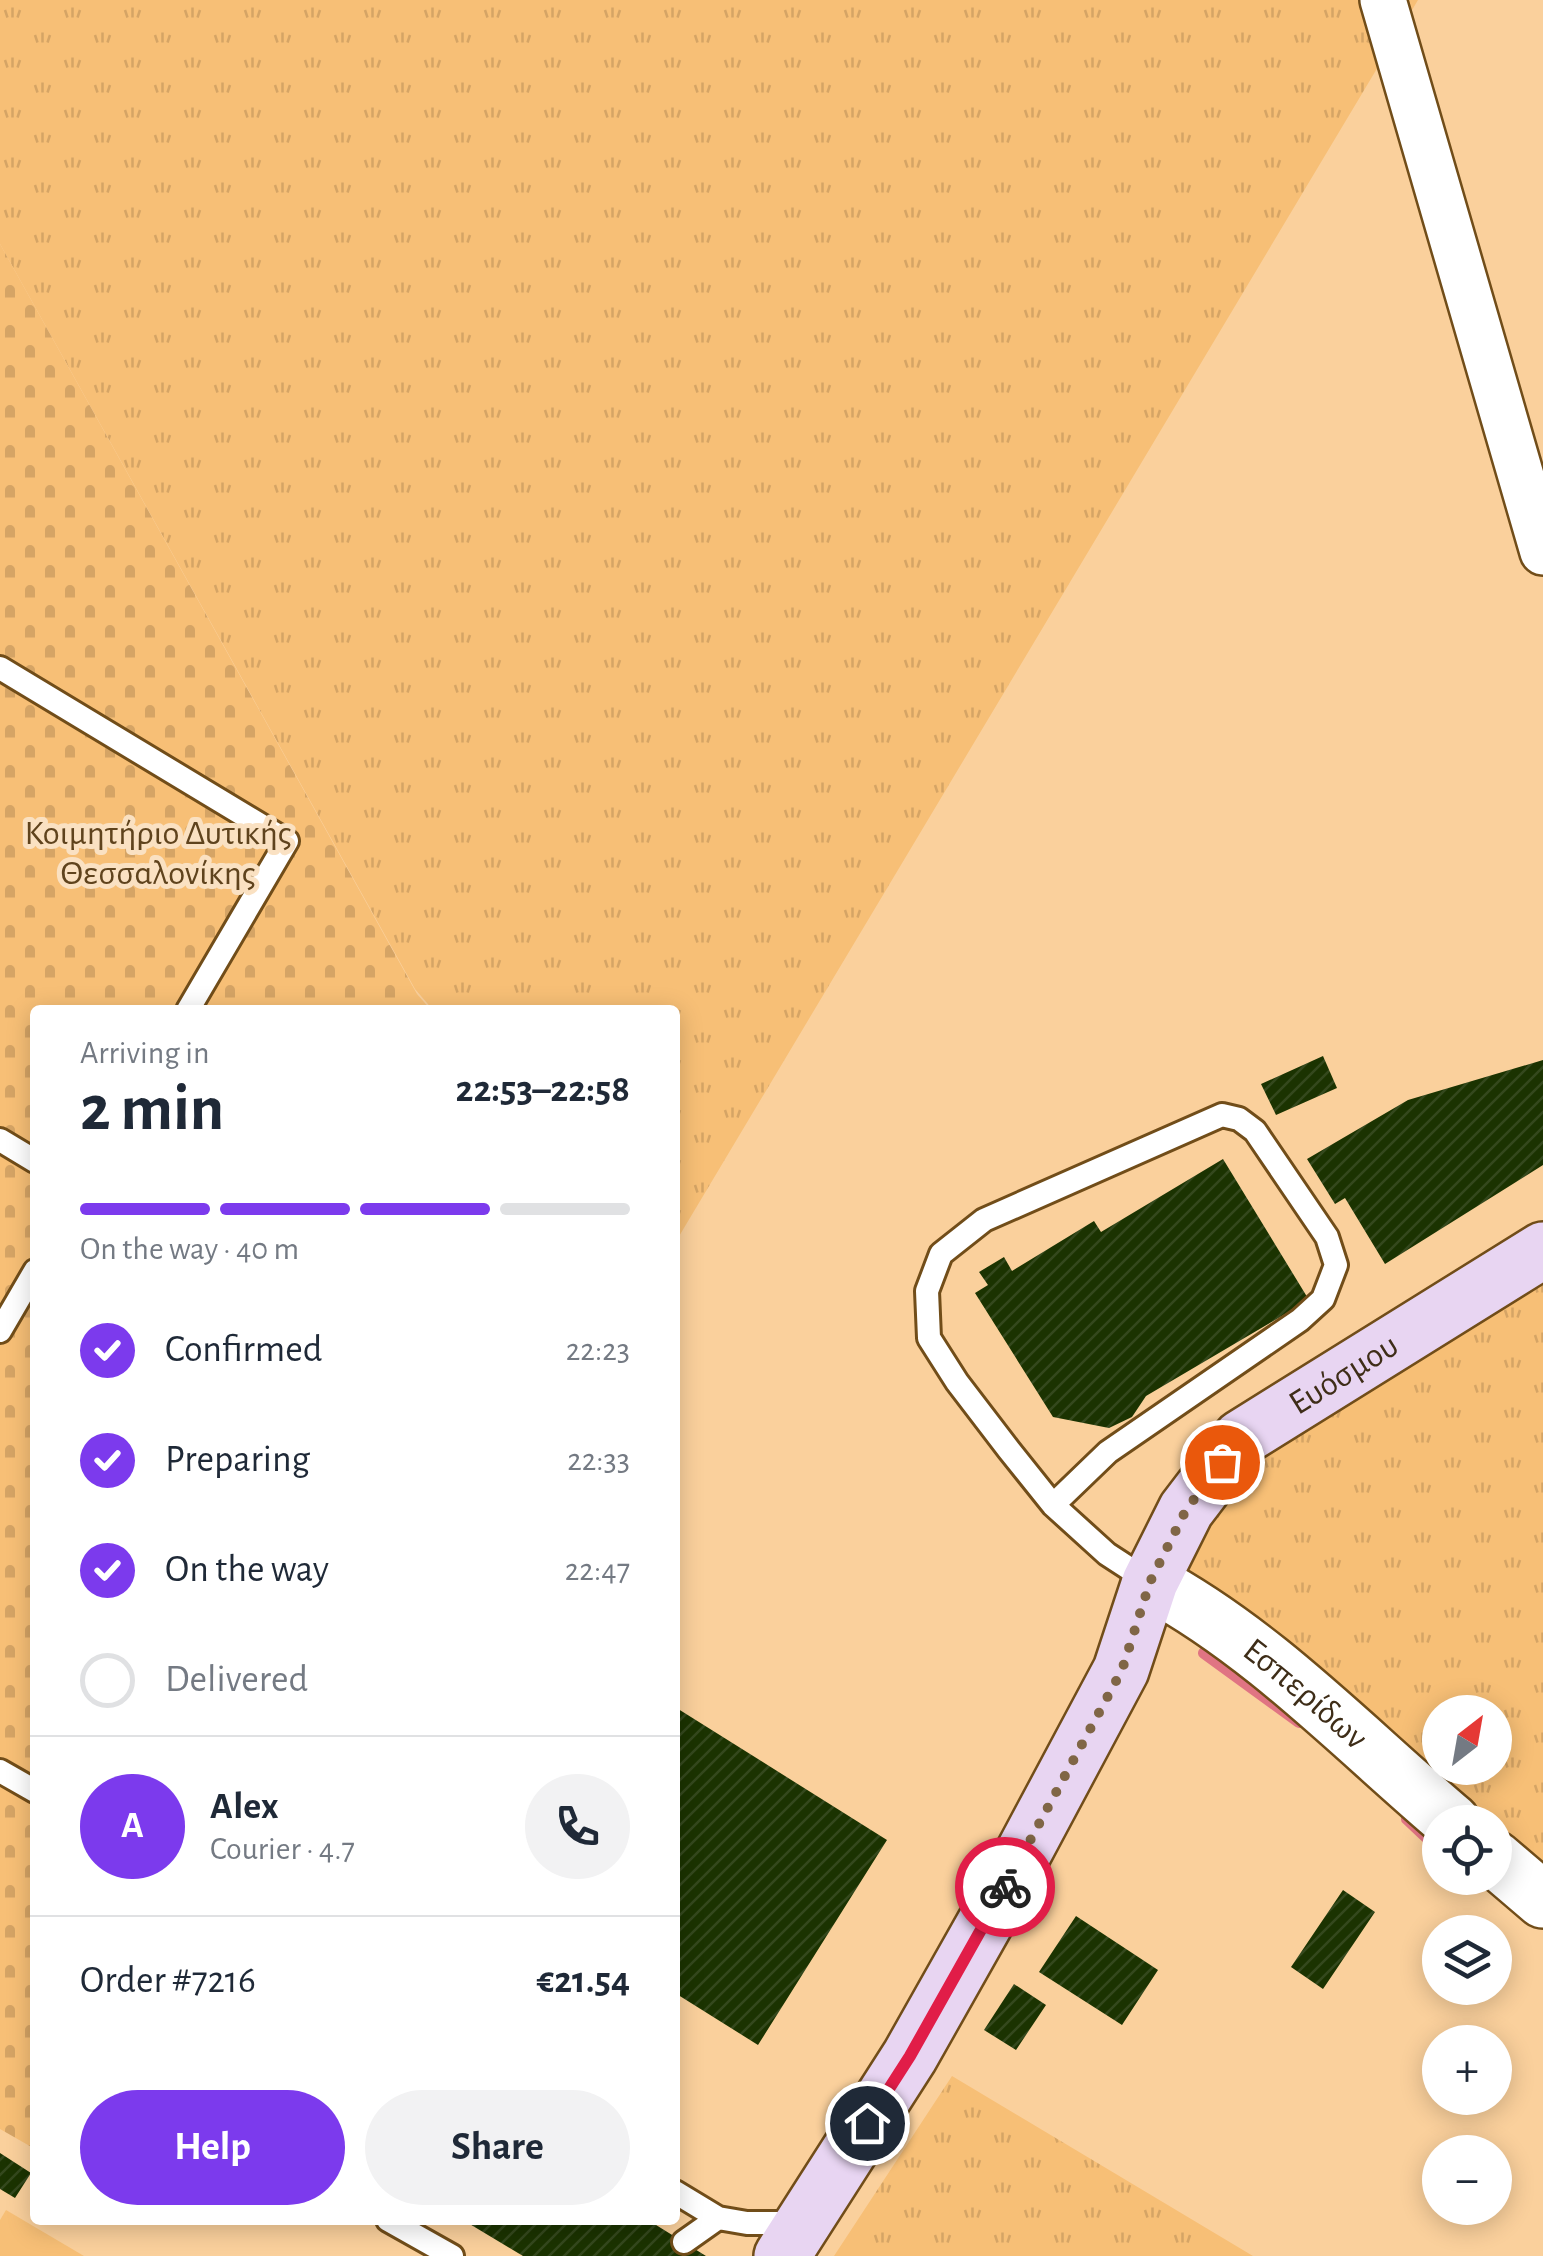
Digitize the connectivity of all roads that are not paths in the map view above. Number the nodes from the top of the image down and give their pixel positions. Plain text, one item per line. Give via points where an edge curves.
1 (1383, 0) edge
2 (1543, 552) edge
3 (0, 668) edge
4 (191, 1005) edge
5 (0, 1140) edge
6 (30, 1158) edge
7 (1543, 1250) edge
8 (30, 1280) edge
9 (0, 1331) edge
10 (1053, 1505) junction
11 (1150, 1582) junction
12 (0, 1771) edge
13 (30, 1788) edge
14 (1433, 1805) edge
15 (1512, 1874) edge
16 (1543, 1900) edge
17 (680, 2195) edge
18 (718, 2218) junction
19 (397, 2225) edge
20 (792, 2240) edge
21 (684, 2242) dead end
22 (452, 2256) edge

1 - 2 street
3 - 4 lane via 287,842
5 - 6 lane
7 - 11 main road, Ευόσμου via 1240,1438 1186,1510
8 - 9 lane
10 - 10 lane via 1108,1452 1323,1299 1336,1265 1326,1237 1255,1130 1239,1119 1222,1115 984,1220 942,1254 927,1291 929,1338
10 - 11 lane
11 - 14 street, Εσπερίδων via 1240,1637
11 - 20 main road, Ευόσμου via 1122,1670 1002,1893 910,2056
12 - 13 lane
15 - 16 street
17 - 18 lane
18 - 20 lane
18 - 21 lane
19 - 22 lane

